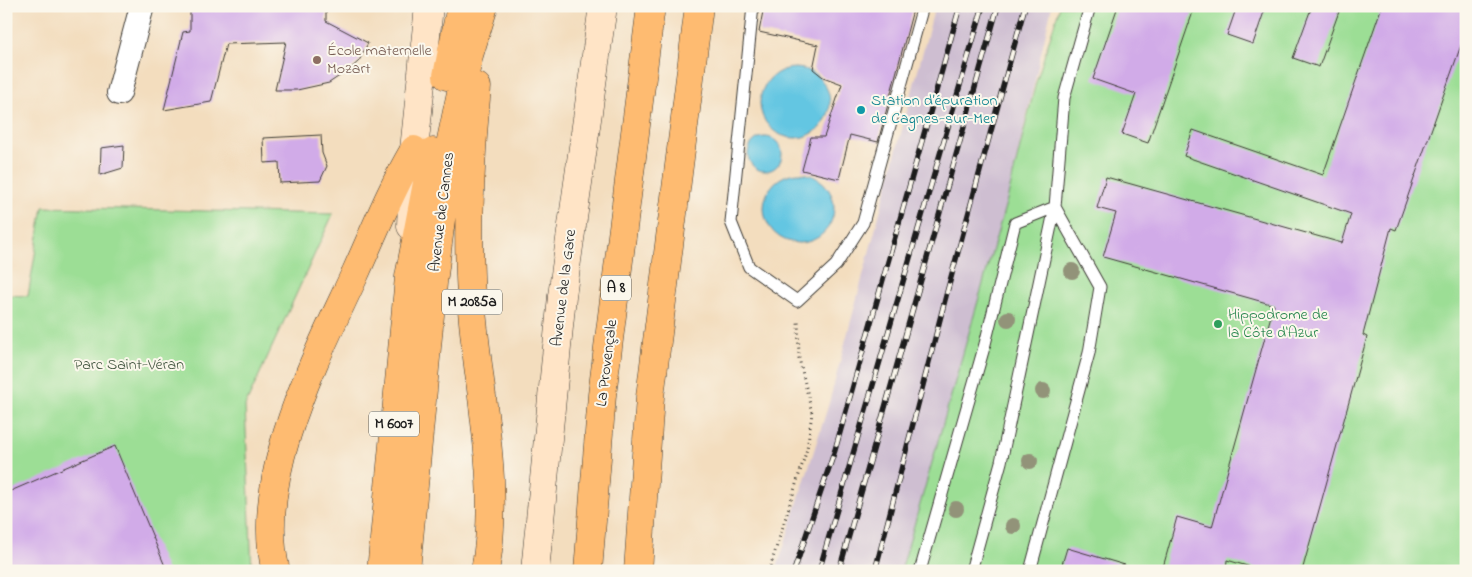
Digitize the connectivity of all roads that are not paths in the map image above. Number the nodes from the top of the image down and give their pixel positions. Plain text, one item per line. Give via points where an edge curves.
1 (142, 6) edge
2 (429, 6) edge
3 (461, 6) edge
4 (484, 6) edge
5 (602, 6) edge
6 (651, 6) edge
7 (699, 6) edge
8 (753, 6) edge
9 (923, 6) edge
10 (1090, 6) edge
11 (477, 32) junction
12 (119, 93) dead end
13 (414, 150) junction
14 (1056, 207) junction
15 (409, 277) junction
16 (276, 571) edge
17 (381, 571) edge
18 (406, 571) edge
19 (485, 571) edge
20 (536, 571) edge
21 (588, 571) edge
22 (638, 571) edge
23 (920, 571) edge
24 (971, 571) edge
25 (1030, 571) edge

1 - 12 street
2 - 13 main road
3 - 15 main road, Avenue de Cannes / M 6007
4 - 11 main road, Avenue de Cannes / M 6007
5 - 20 main road, Avenue de la Gare via 562,296
6 - 21 main road, La Provençale / A 8 via 602,395
7 - 22 main road via 650,397
8 - 9 lane via 730,222 748,267 797,301 836,264 863,223
10 - 14 lane via 1064,98
11 - 18 main road, Avenue de Cannes / M 6007 via 451,140 433,283
11 - 19 main road, M 2085a via 480,55 470,168 469,234 472,308 491,502 490,547
13 - 15 main road
13 - 16 main road via 397,178 284,439 273,503
14 - 23 lane via 1015,223 985,344
14 - 24 lane via 1000,462
14 - 25 lane via 1100,288 1089,352
15 - 17 main road, Avenue de Cannes / M 6007

